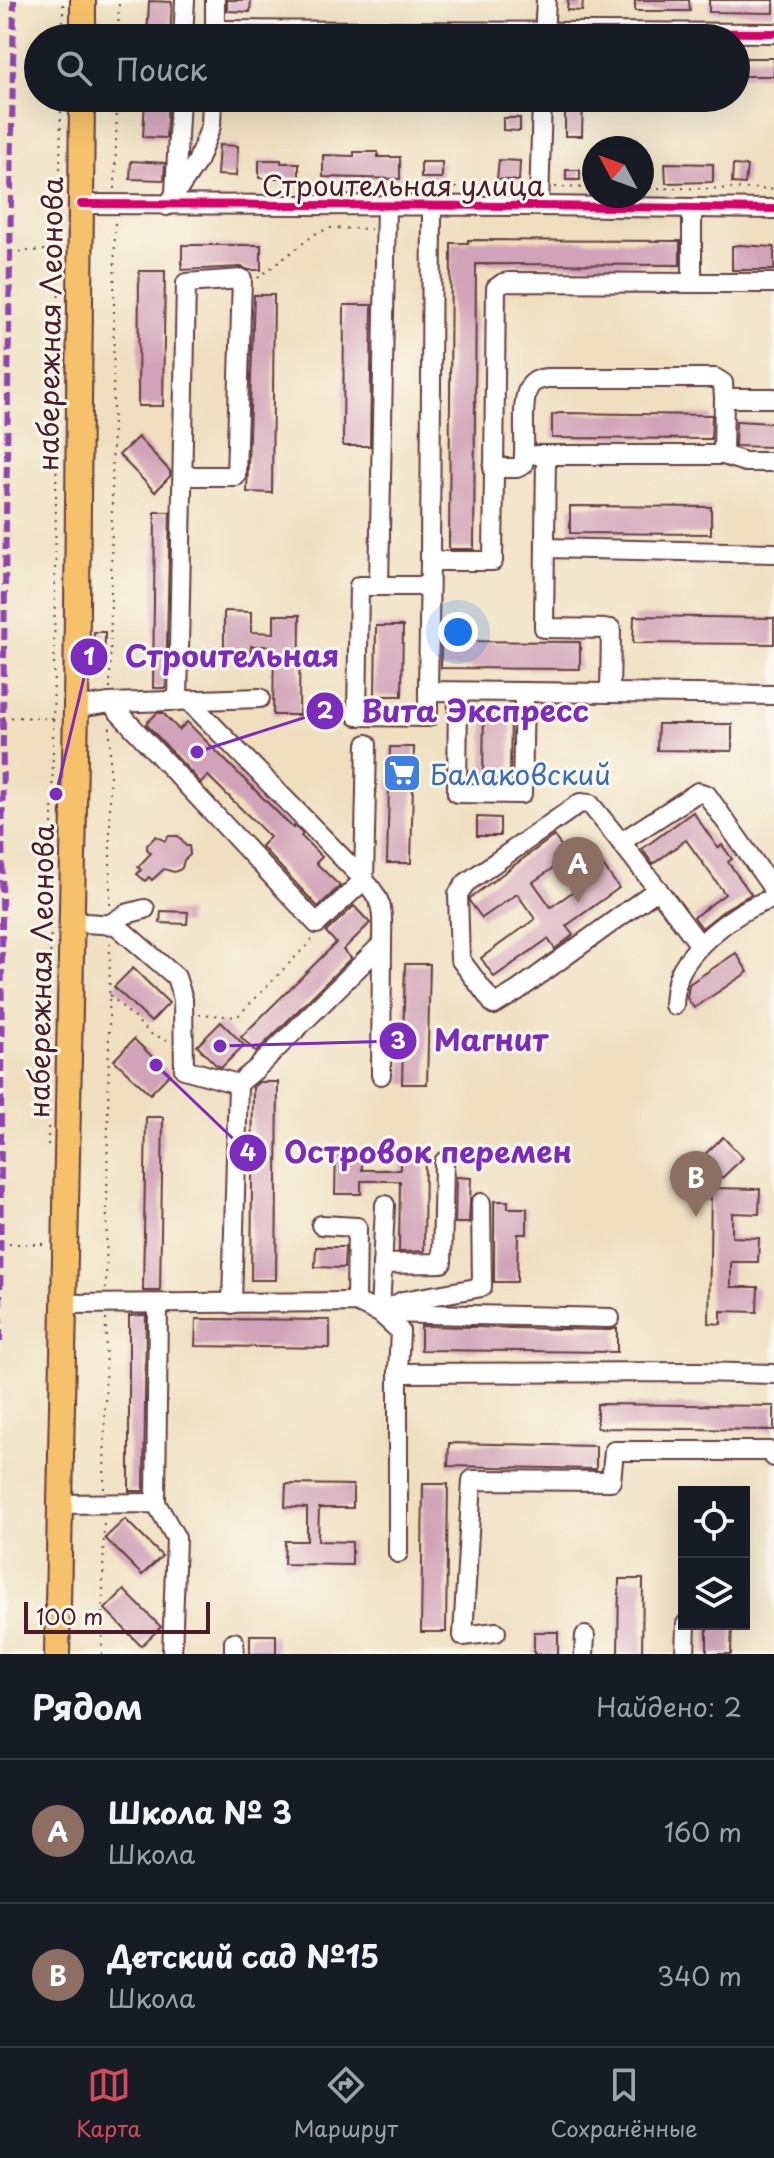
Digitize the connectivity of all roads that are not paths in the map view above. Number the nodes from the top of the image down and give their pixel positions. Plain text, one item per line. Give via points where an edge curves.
1 (83, 0) edge
2 (185, 0) edge
3 (215, 0) edge
4 (546, 0) edge
5 (83, 24) edge
6 (184, 24) edge
7 (215, 24) edge
8 (545, 24) edge
9 (750, 33) edge
10 (774, 33) edge
11 (82, 112) edge
12 (179, 112) edge
13 (212, 112) edge
14 (542, 112) edge
15 (539, 196) junction
16 (171, 200) junction
17 (81, 204) junction
18 (386, 206) junction
19 (432, 206) junction
20 (692, 208) junction
21 (774, 209) edge
22 (692, 283) junction
23 (774, 283) edge
24 (724, 398) junction
25 (774, 398) edge
26 (525, 454) junction
27 (546, 455) junction
28 (723, 455) junction
29 (774, 462) edge
30 (493, 468) junction
31 (183, 476) junction
32 (545, 548) junction
33 (774, 553) edge
34 (430, 561) junction
35 (379, 586) junction
36 (429, 586) junction
37 (428, 691) junction
38 (458, 692) junction
39 (524, 692) junction
40 (610, 693) junction
41 (774, 695) edge
42 (260, 698) dead end
43 (183, 701) junction
44 (110, 703) junction
45 (65, 713) junction
46 (367, 744) dead end
47 (621, 842) junction
48 (364, 880) junction
49 (658, 889) junction
50 (774, 893) edge
51 (774, 899) edge
52 (145, 909) dead end
53 (70, 922) junction
54 (110, 924) junction
55 (382, 944) junction
56 (699, 944) junction
57 (674, 1005) dead end
58 (381, 1075) dead end
59 (238, 1084) junction
60 (444, 1162) dead end
61 (481, 1203) dead end
62 (385, 1205) dead end
63 (321, 1225) dead end
64 (382, 1264) junction
65 (356, 1302) junction
66 (63, 1304) junction
67 (158, 1304) junction
68 (232, 1304) junction
69 (380, 1313) junction
70 (610, 1318) dead end
71 (398, 1373) junction
72 (774, 1374) edge
73 (774, 1457) edge
74 (156, 1503) junction
75 (59, 1504) junction
76 (398, 1553) dead end
77 (686, 1630) edge
78 (496, 1632) dead end
79 (57, 1654) edge
80 (172, 1654) edge
81 (685, 1654) edge

1 - 5 main road
2 - 6 street
3 - 7 street
4 - 8 street
9 - 10 street
11 - 17 main road, набережная Леонова
12 - 16 street
13 - 16 street via 197,162
14 - 15 street
15 - 19 street, Строительная улица
15 - 20 street, Строительная улица
16 - 17 street, Строительная улица
16 - 18 street, Строительная улица
17 - 45 main road, набережная Леонова
18 - 19 street, Строительная улица
18 - 35 street
19 - 34 street
20 - 21 street, Строительная улица
20 - 22 street
22 - 23 street
22 - 30 street via 509,282 496,288
24 - 25 street
24 - 26 street via 723,383 715,378 538,380 525,399
24 - 28 street
26 - 27 street
26 - 30 street via 520,467
27 - 28 street
27 - 32 street
28 - 29 street
30 - 34 street via 493,561
31 - 31 street via 186,283 242,279 236,476
31 - 43 street
32 - 33 street
32 - 40 street via 544,628 611,629
34 - 36 street
35 - 36 street
35 - 37 street via 359,586 357,716 428,717
36 - 37 street
37 - 38 street
38 - 39 street
38 - 39 street via 457,793 496,794 522,794
39 - 40 street
40 - 41 street
42 - 43 street
43 - 44 street
43 - 48 street
44 - 45 street
44 - 48 street via 317,924
45 - 53 main road, набережная Леонова
46 - 48 street
47 - 49 street
47 - 49 street via 590,804 580,803 466,883 458,894 460,959 494,1005
47 - 50 street via 698,792 707,795
48 - 55 street via 382,904
49 - 56 street
51 - 56 street via 747,909
52 - 54 street
53 - 54 street
53 - 66 main road, набережная Леонова
54 - 59 street via 176,977 183,999 184,1069
55 - 58 street
55 - 59 street
56 - 57 street via 679,973
59 - 68 street
60 - 64 street via 442,1263
61 - 69 street via 482,1287 403,1301
62 - 64 street
63 - 65 street via 357,1227
64 - 69 street
65 - 68 street
65 - 69 street
66 - 67 street
66 - 75 main road, набережная Леонова
67 - 68 street
67 - 74 street
69 - 70 street
69 - 71 street via 400,1331
71 - 72 street
71 - 76 street
73 - 78 street via 769,1451 614,1451 611,1481 472,1480 463,1636
74 - 75 street
74 - 80 street via 176,1538
75 - 79 main road, набережная Леонова
77 - 81 street

